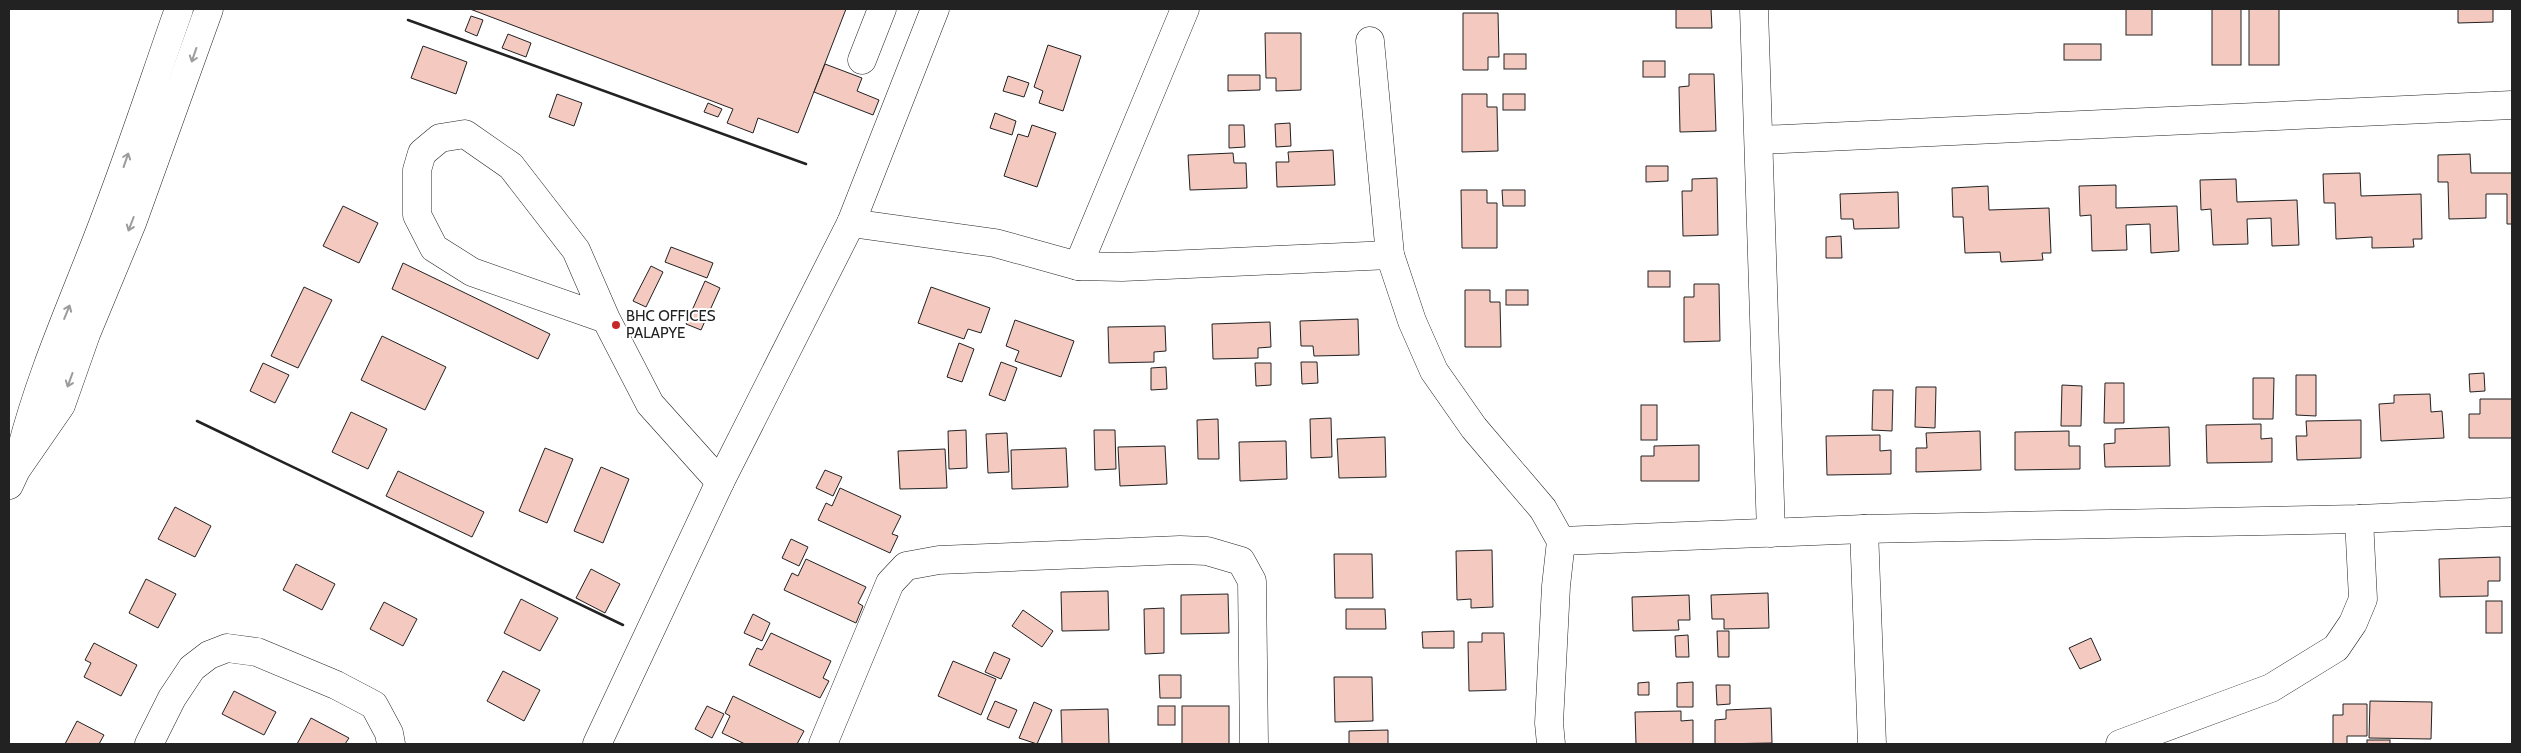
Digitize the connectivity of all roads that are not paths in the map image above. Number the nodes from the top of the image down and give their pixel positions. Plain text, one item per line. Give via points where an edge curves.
1 (179, 9) edge
2 (209, 9) edge
3 (882, 9) edge
4 (935, 9) edge
5 (1185, 9) edge
6 (1754, 9) edge
7 (1370, 41) dead end
8 (862, 60) dead end
9 (2512, 104) edge
10 (1760, 140) junction
11 (851, 223) junction
12 (1390, 255) junction
13 (1078, 266) junction
14 (606, 319) junction
15 (12, 478) edge
16 (720, 482) junction
17 (2512, 512) edge
18 (2359, 519) junction
19 (1864, 529) junction
20 (1772, 533) junction
21 (1561, 541) junction
22 (832, 741) edge
23 (149, 744) edge
24 (390, 744) edge
25 (597, 744) edge
26 (1254, 744) edge
27 (1551, 744) edge
28 (1872, 744) edge
29 (2120, 744) edge

15 -> 1 main road via 49,357 107,213
2 -> 15 main road via 139,205 86,334 61,405
3 - 8 main road
4 - 11 main road
5 - 13 main road
6 - 10 main road
7 - 12 main road
9 - 10 main road
10 - 20 main road
11 - 13 main road via 996,243
11 - 16 main road
12 - 13 main road via 1122,267
12 - 21 main road via 1434,371 1474,428 1543,509
14 - 14 main road via 472,272 434,248 417,215 417,170 422,153 440,138 465,134 511,166 576,250
14 - 16 main road via 650,404
16 - 25 main road
17 - 18 main road
18 - 19 main road
18 - 29 main road via 2363,599 2353,623 2336,648 2271,688
19 - 20 main road
19 - 28 main road
20 - 21 main road
21 - 27 main road via 1549,723
22 - 26 main road via 890,583 906,566 939,560 1180,550 1207,551 1241,561 1252,582
23 - 24 main road via 172,698 192,668 209,655 227,648 257,652 336,685 374,705 390,733

